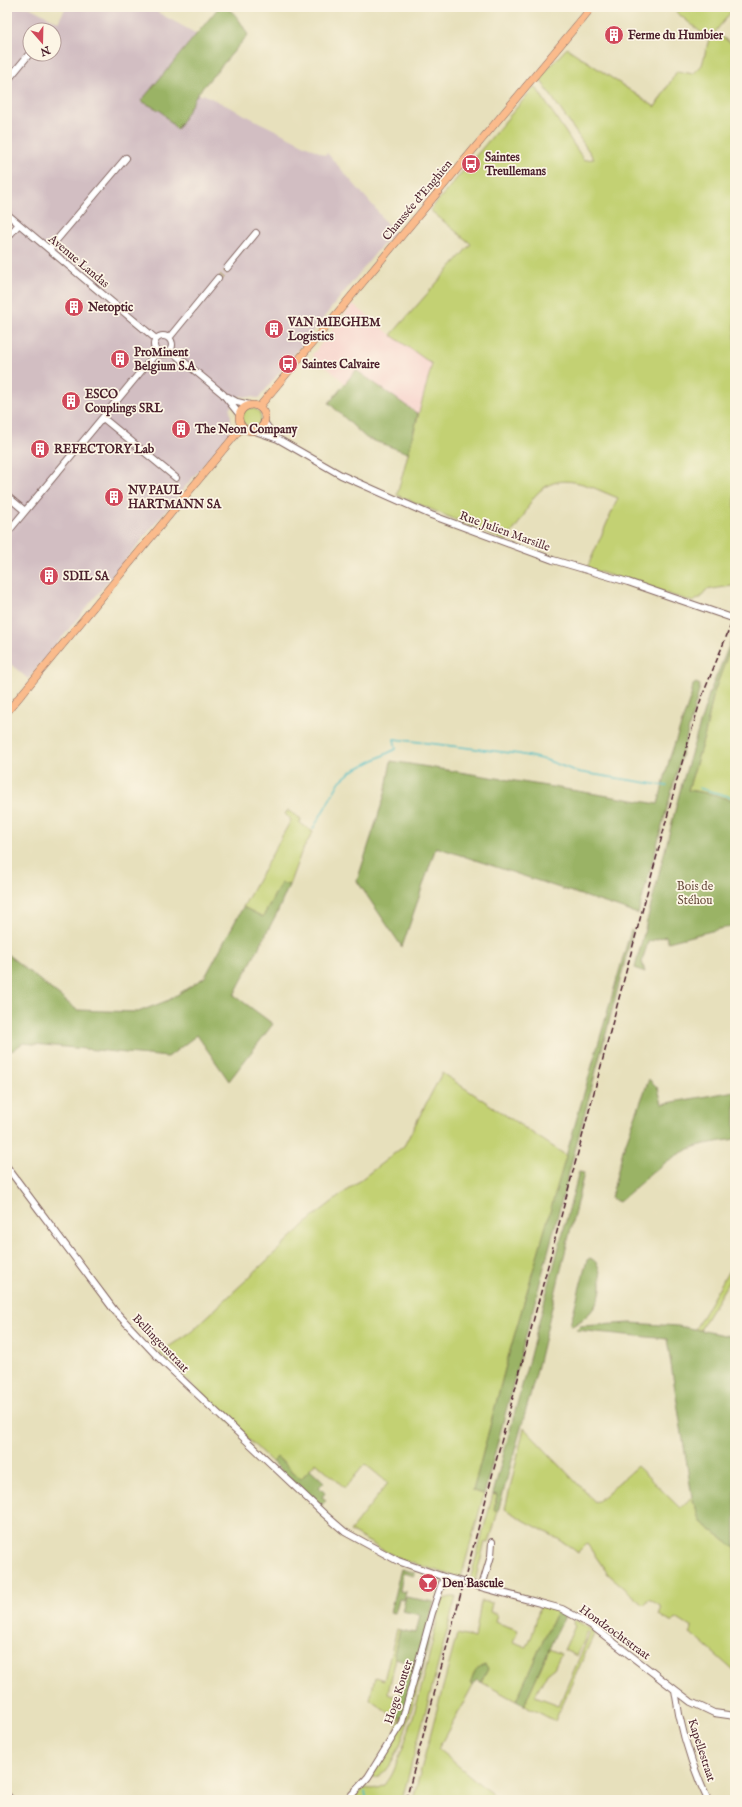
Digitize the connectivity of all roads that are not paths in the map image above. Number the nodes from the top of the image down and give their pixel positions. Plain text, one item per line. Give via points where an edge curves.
1 (592, 7) edge
2 (23, 62) edge
3 (7, 81) edge
4 (126, 158) dead end
5 (7, 214) edge
6 (19, 224) junction
7 (256, 233) dead end
8 (7, 238) edge
9 (49, 249) junction
10 (227, 268) tunnel mouth
11 (218, 278) tunnel mouth
12 (169, 338) junction
13 (156, 339) junction
14 (171, 351) junction
15 (157, 352) junction
16 (223, 394) junction
17 (250, 405) junction
18 (259, 407) junction
19 (239, 414) junction
20 (103, 418) junction
21 (264, 422) junction
22 (242, 427) junction
23 (255, 431) junction
24 (278, 439) junction
25 (176, 478) dead end
26 (7, 496) edge
27 (24, 511) junction
28 (7, 533) edge
29 (735, 619) edge
30 (7, 712) edge
31 (7, 1167) edge
32 (323, 1513) joint
33 (492, 1542) dead end
34 (444, 1577) junction
35 (482, 1586) junction
36 (675, 1690) junction
37 (687, 1700) junction
38 (677, 1707) junction
39 (735, 1716) edge
40 (7, 1795) edge
41 (11, 1800) edge
42 (347, 1800) edge
43 (708, 1800) edge

1 - 18 main road, Chaussée d'Enghien
2 - 3 street
4 - 9 street
5 - 6 street, Avenue Landas
6 - 8 street
6 - 9 street, Avenue Landas
7 - 10 street
9 - 13 street, Avenue Landas
11 - 12 street
12 - 13 street via 165,336
12 - 14 street
13 - 15 street via 154,343
14 - 15 street via 164,354
14 - 16 street
15 - 20 street
16 - 17 street via 237,402
16 - 19 street
17 - 18 main road
17 - 19 main road
18 - 21 main road via 264,414
19 - 22 main road
20 - 25 street
20 - 27 street
21 - 23 main road
21 - 24 street, Rue Julien Marsille
22 - 23 main road
22 - 30 main road
23 - 24 street, Rue Julien Marsille
24 - 29 street, Rue Julien Marsille via 341,475 431,515 553,560 628,582
26 - 27 street
27 - 28 street
31 - 32 street, Bellingenstraat via 114,1310 156,1356
32 - 34 street, Hondzochtstraat via 345,1532 398,1562
33 - 35 street via 491,1556
34 - 35 street, Hondzochtstraat
34 - 42 street, Hoge Kouter via 402,1722 368,1777
35 - 36 street, Hondzochtstraat via 552,1605 571,1613 591,1625
36 - 37 street, Hondzochtstraat
36 - 38 street, Kapellestraat
37 - 38 street, Kapellestraat
37 - 39 street, Hondzochtstraat via 709,1711
38 - 43 street, Kapellestraat via 692,1764
40 - 41 street

